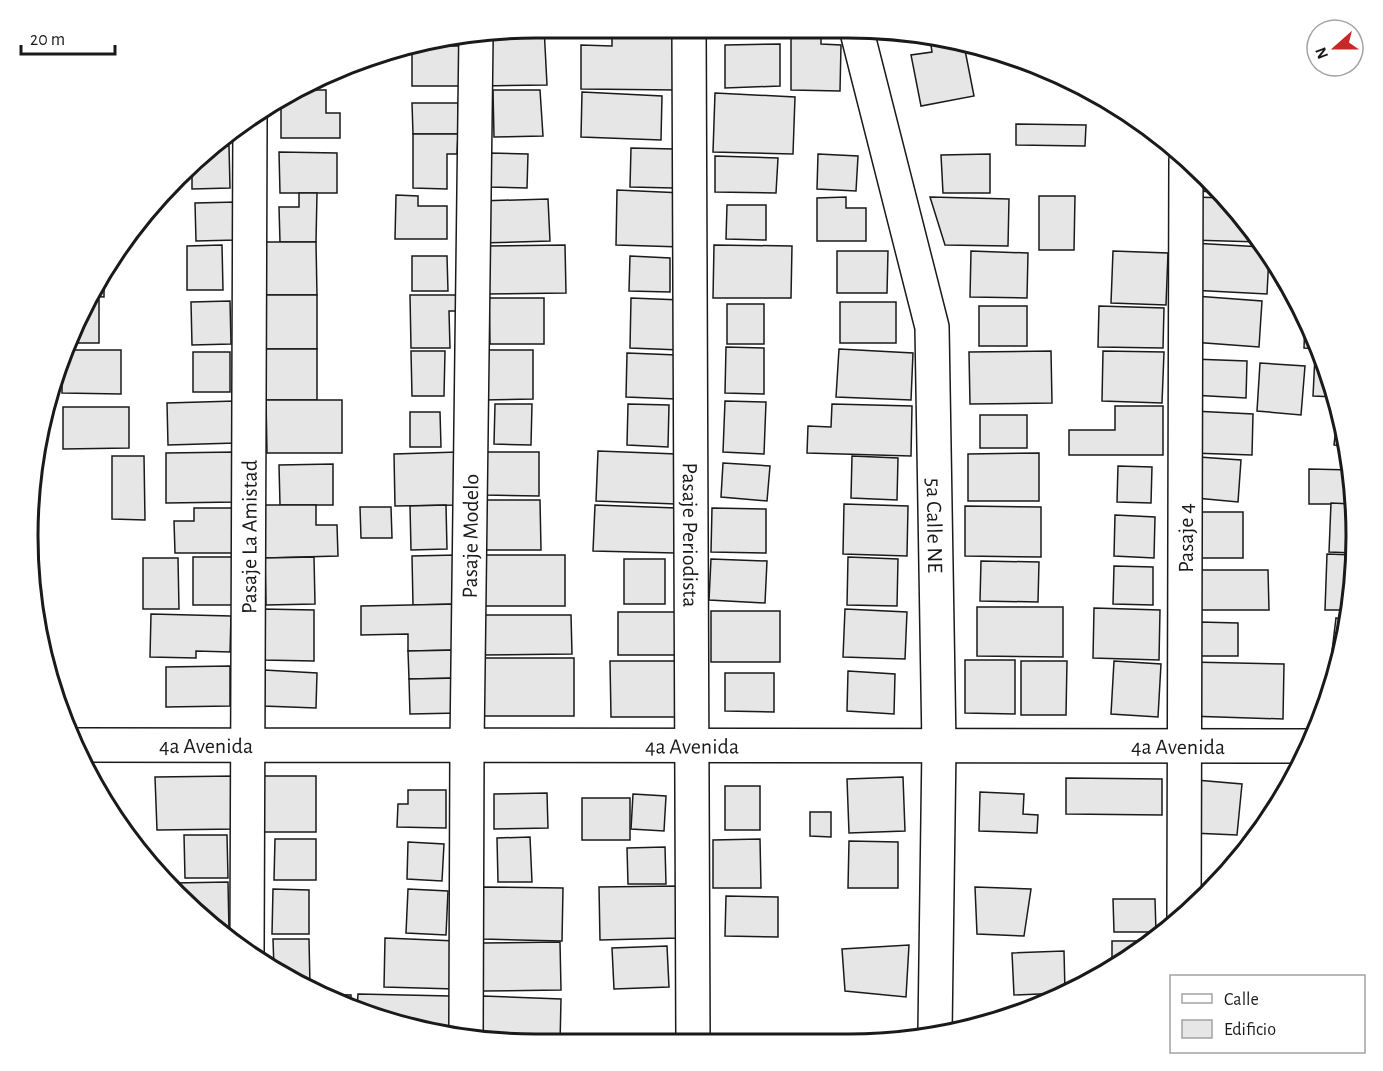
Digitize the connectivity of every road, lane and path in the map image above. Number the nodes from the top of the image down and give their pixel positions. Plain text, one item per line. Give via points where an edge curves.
1 (689, 38) edge
2 (859, 38) edge
3 (476, 41) edge
4 (250, 127) edge
5 (1186, 170) edge
6 (84, 745) edge
7 (247, 745) junction
8 (467, 745) junction
9 (692, 746) junction
10 (939, 746) junction
11 (1299, 746) edge
12 (1185, 747) junction
13 (1184, 903) edge
14 (247, 942) edge
15 (935, 1026) edge
16 (466, 1028) edge
17 (693, 1034) edge

1 - 9 street, Pasaje Periodista
2 - 10 street, 5a Calle NE via 932,327
3 - 8 street, Pasaje Modelo
4 - 7 street, Pasaje La Amistad
5 - 12 street, Pasaje 4
6 - 7 street, 4a Avenida
7 - 8 street, 4a Avenida
7 - 14 street, Pasaje La Amistad
8 - 9 street, 4a Avenida
8 - 16 street, Pasaje Modelo
9 - 10 street, 4a Avenida
9 - 17 street, Pasaje Periodista
10 - 12 street, 4a Avenida
10 - 15 street, 5a Calle NE
11 - 12 street, 4a Avenida
12 - 13 street, Pasaje 4

